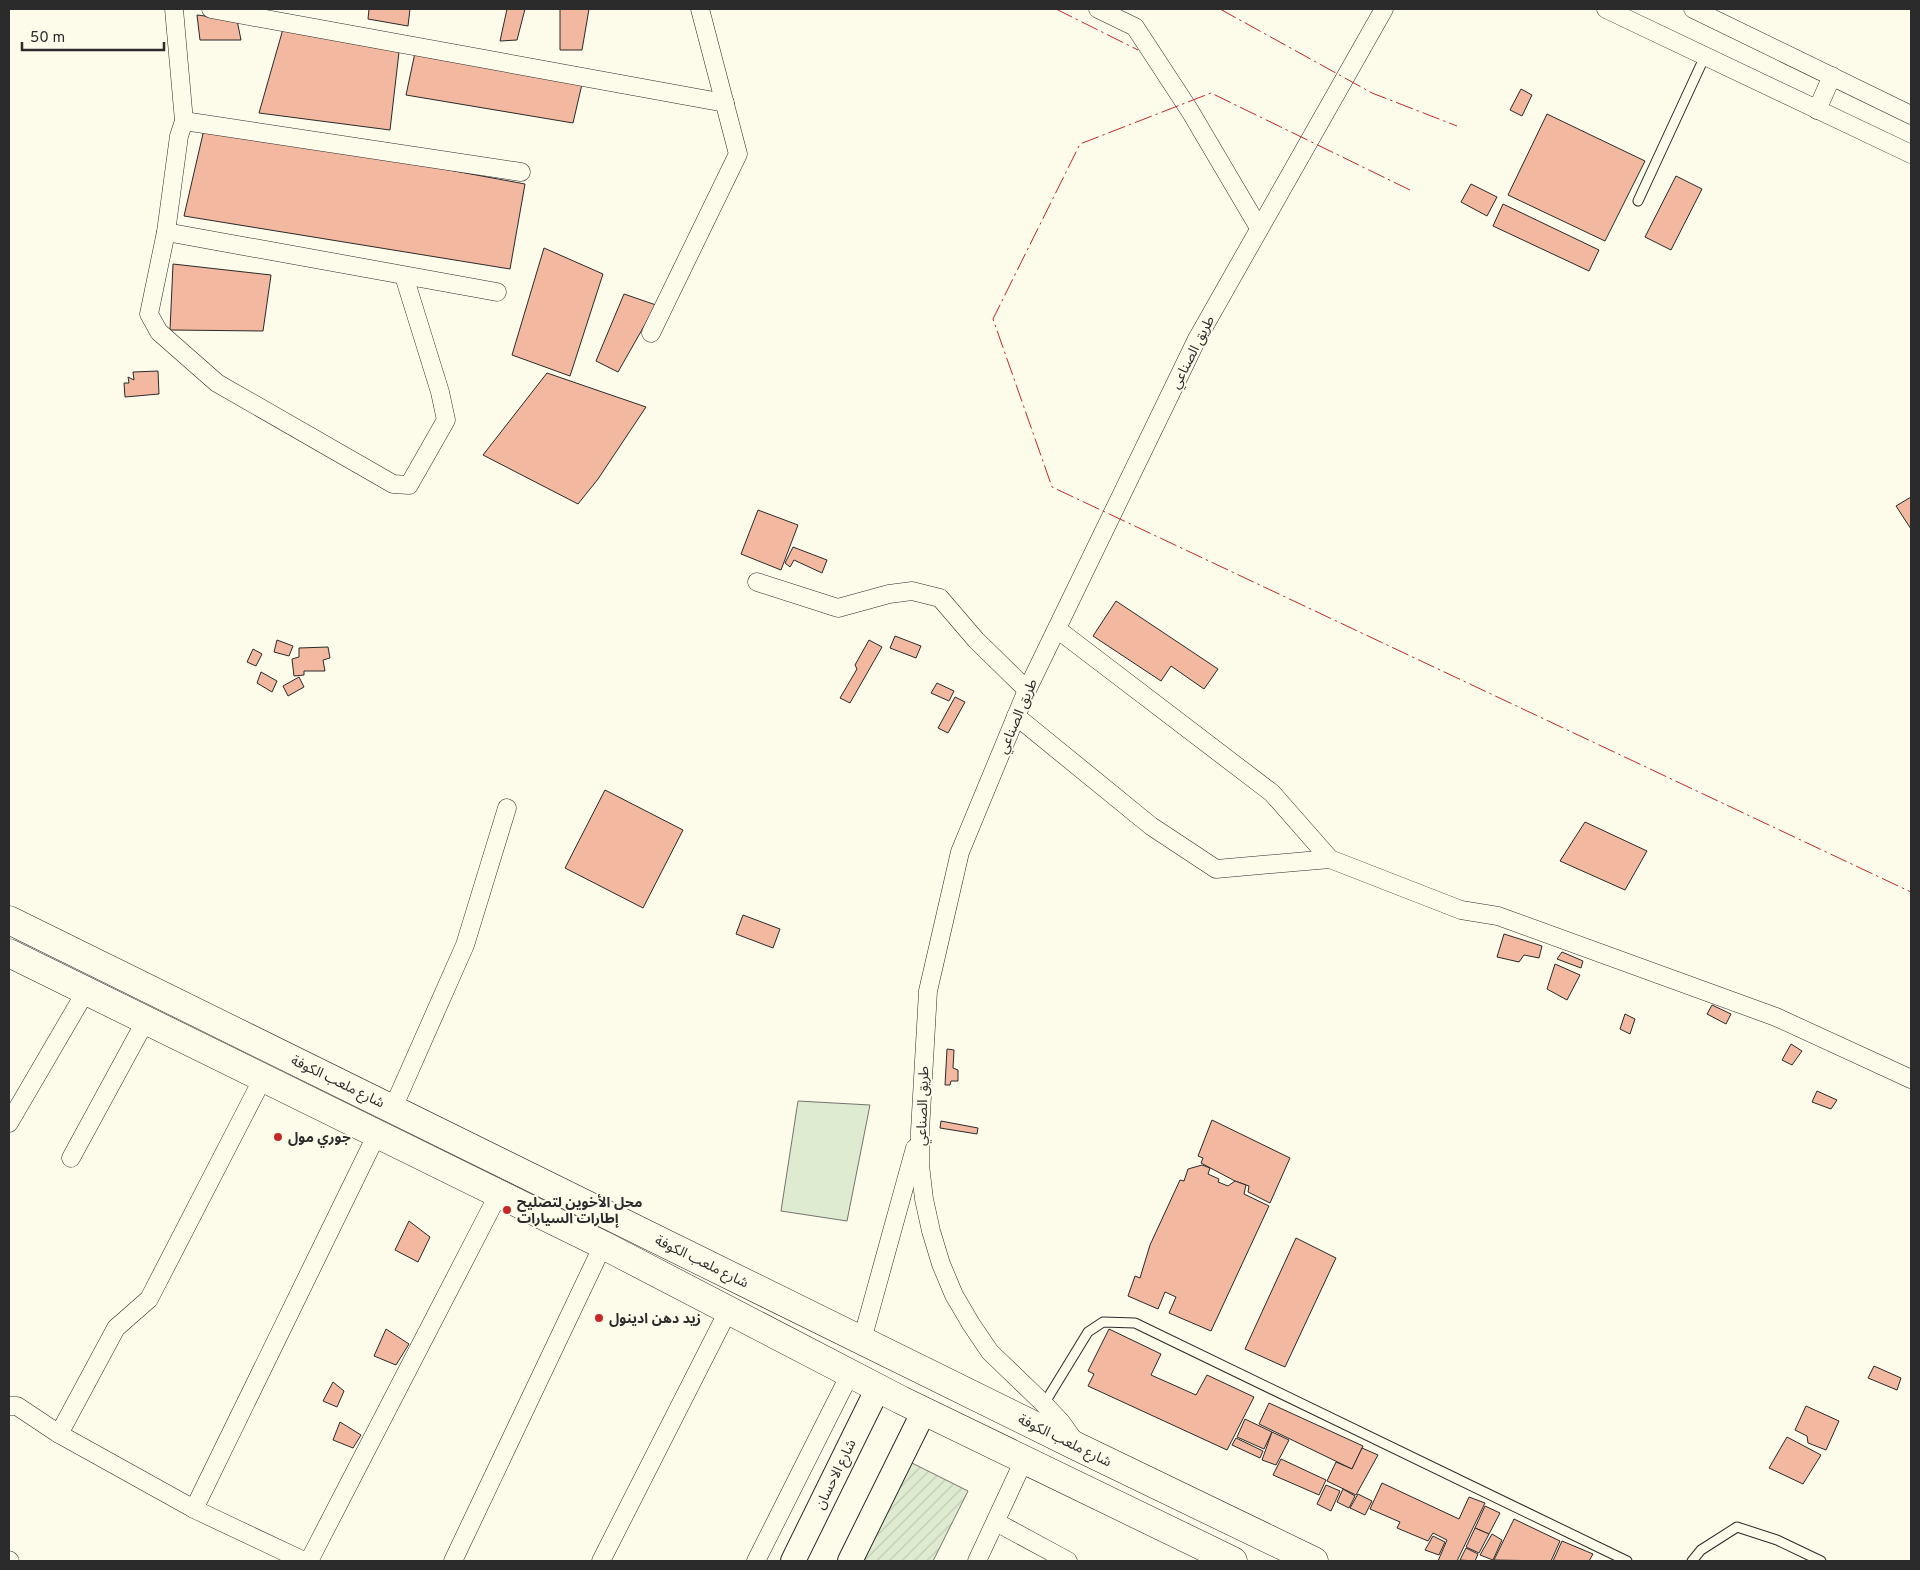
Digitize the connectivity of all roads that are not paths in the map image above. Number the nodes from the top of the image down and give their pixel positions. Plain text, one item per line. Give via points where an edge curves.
1 (174, 9) edge
2 (211, 9) edge
3 (700, 9) edge
4 (1098, 9) edge
5 (1384, 9) edge
6 (1606, 9) edge
7 (1693, 9) edge
8 (1705, 56) junction
9 (1832, 76) junction
10 (725, 103) junction
11 (1817, 110) junction
12 (1911, 115) edge
13 (184, 121) junction
14 (1911, 154) edge
15 (521, 172) dead end
16 (1638, 201) dead end
17 (1259, 228) junction
18 (166, 232) junction
19 (404, 276) junction
20 (497, 292) dead end
21 (651, 333) dead end
22 (758, 582) dead end
23 (1057, 629) junction
24 (1027, 690) junction
25 (1016, 716) junction
26 (507, 808) dead end
27 (1330, 859) junction
28 (9, 920) edge
29 (9, 953) edge
30 (86, 991) junction
31 (185, 1006) junction
32 (146, 1020) junction
33 (215, 1020) junction
34 (171, 1032) junction
35 (202, 1048) junction
36 (263, 1078) junction
37 (1911, 1079) edge
38 (393, 1108) junction
39 (9, 1123) edge
40 (920, 1131) junction
41 (378, 1134) junction
42 (71, 1158) dead end
43 (498, 1195) junction
44 (603, 1245) junction
45 (728, 1310) junction
46 (862, 1340) junction
47 (850, 1374) junction
48 (878, 1388) junction
49 (1044, 1404) junction
50 (9, 1406) edge
51 (924, 1411) junction
52 (59, 1434) junction
53 (1080, 1448) junction
54 (1024, 1460) junction
55 (194, 1509) junction
56 (996, 1522) junction
57 (304, 1561) edge
58 (309, 1561) edge
59 (453, 1561) edge
60 (601, 1561) edge
61 (756, 1561) edge
62 (793, 1561) edge
63 (850, 1561) edge
64 (977, 1561) edge
65 (1068, 1561) edge
66 (1233, 1561) edge
67 (1314, 1561) edge
68 (1627, 1561) edge
69 (1692, 1561) edge
70 (1821, 1561) edge

1 - 13 street
2 - 10 street
3 - 10 street
4 - 17 street via 1135,27 1190,111
5 - 17 street, طريق الصناعي
6 - 8 street
7 - 9 street
8 - 11 street
8 - 16 lane
9 - 11 street
9 - 12 street
10 - 21 street via 738,154
11 - 14 street
13 - 15 street
13 - 18 street via 179,136
17 - 23 street, طريق الصناعي via 1197,339
18 - 19 street
18 - 19 street via 149,314 159,332 217,383 393,484 408,485 446,420
19 - 20 street
22 - 24 street via 838,608 889,594 912,592 940,598 976,640
23 - 24 street, طريق الصناعي
23 - 27 street via 1272,793
24 - 25 street, طريق الصناعي
25 - 27 street via 1151,826 1216,868
25 - 40 street, طريق الصناعي via 960,852 928,991
26 - 38 street via 465,945
27 - 37 street via 1461,910 1498,916 1776,1017
28 - 31 main road, شارع ملعب الكوفة
29 - 30 main road
30 - 32 main road
30 - 39 street
31 - 33 main road, شارع ملعب الكوفة
31 - 34 main road via 188,1020 178,1031
32 - 34 main road
32 - 42 street
33 - 35 main road via 201,1030
33 - 38 main road, شارع ملعب الكوفة
34 - 35 main road
35 - 36 main road
36 - 41 main road
36 - 52 street via 149,1299 116,1328
38 - 46 main road, شارع ملعب الكوفة
40 - 46 street
40 - 49 street, طريق الصناعي via 920,1165 931,1232 954,1295 990,1352
41 - 43 main road
41 - 55 street
43 - 44 main road
43 - 58 street
44 - 45 main road
44 - 59 street
45 - 47 main road
45 - 60 street
46 - 53 main road, شارع ملعب الكوفة
47 - 48 main road
47 - 61 street
48 - 51 main road
48 - 62 street, شارع الاحسان
49 - 53 street, طريق الصناعي
49 - 68 lane via 1088,1332 1104,1322 1135,1323
50 - 52 street via 17,1406
51 - 54 main road
51 - 63 street
52 - 55 street
53 - 67 main road, شارع ملعب الكوفة
54 - 56 street
54 - 66 main road
55 - 57 street
56 - 64 street
56 - 65 street
69 - 70 lane via 1700,1550 1737,1527 1777,1540

